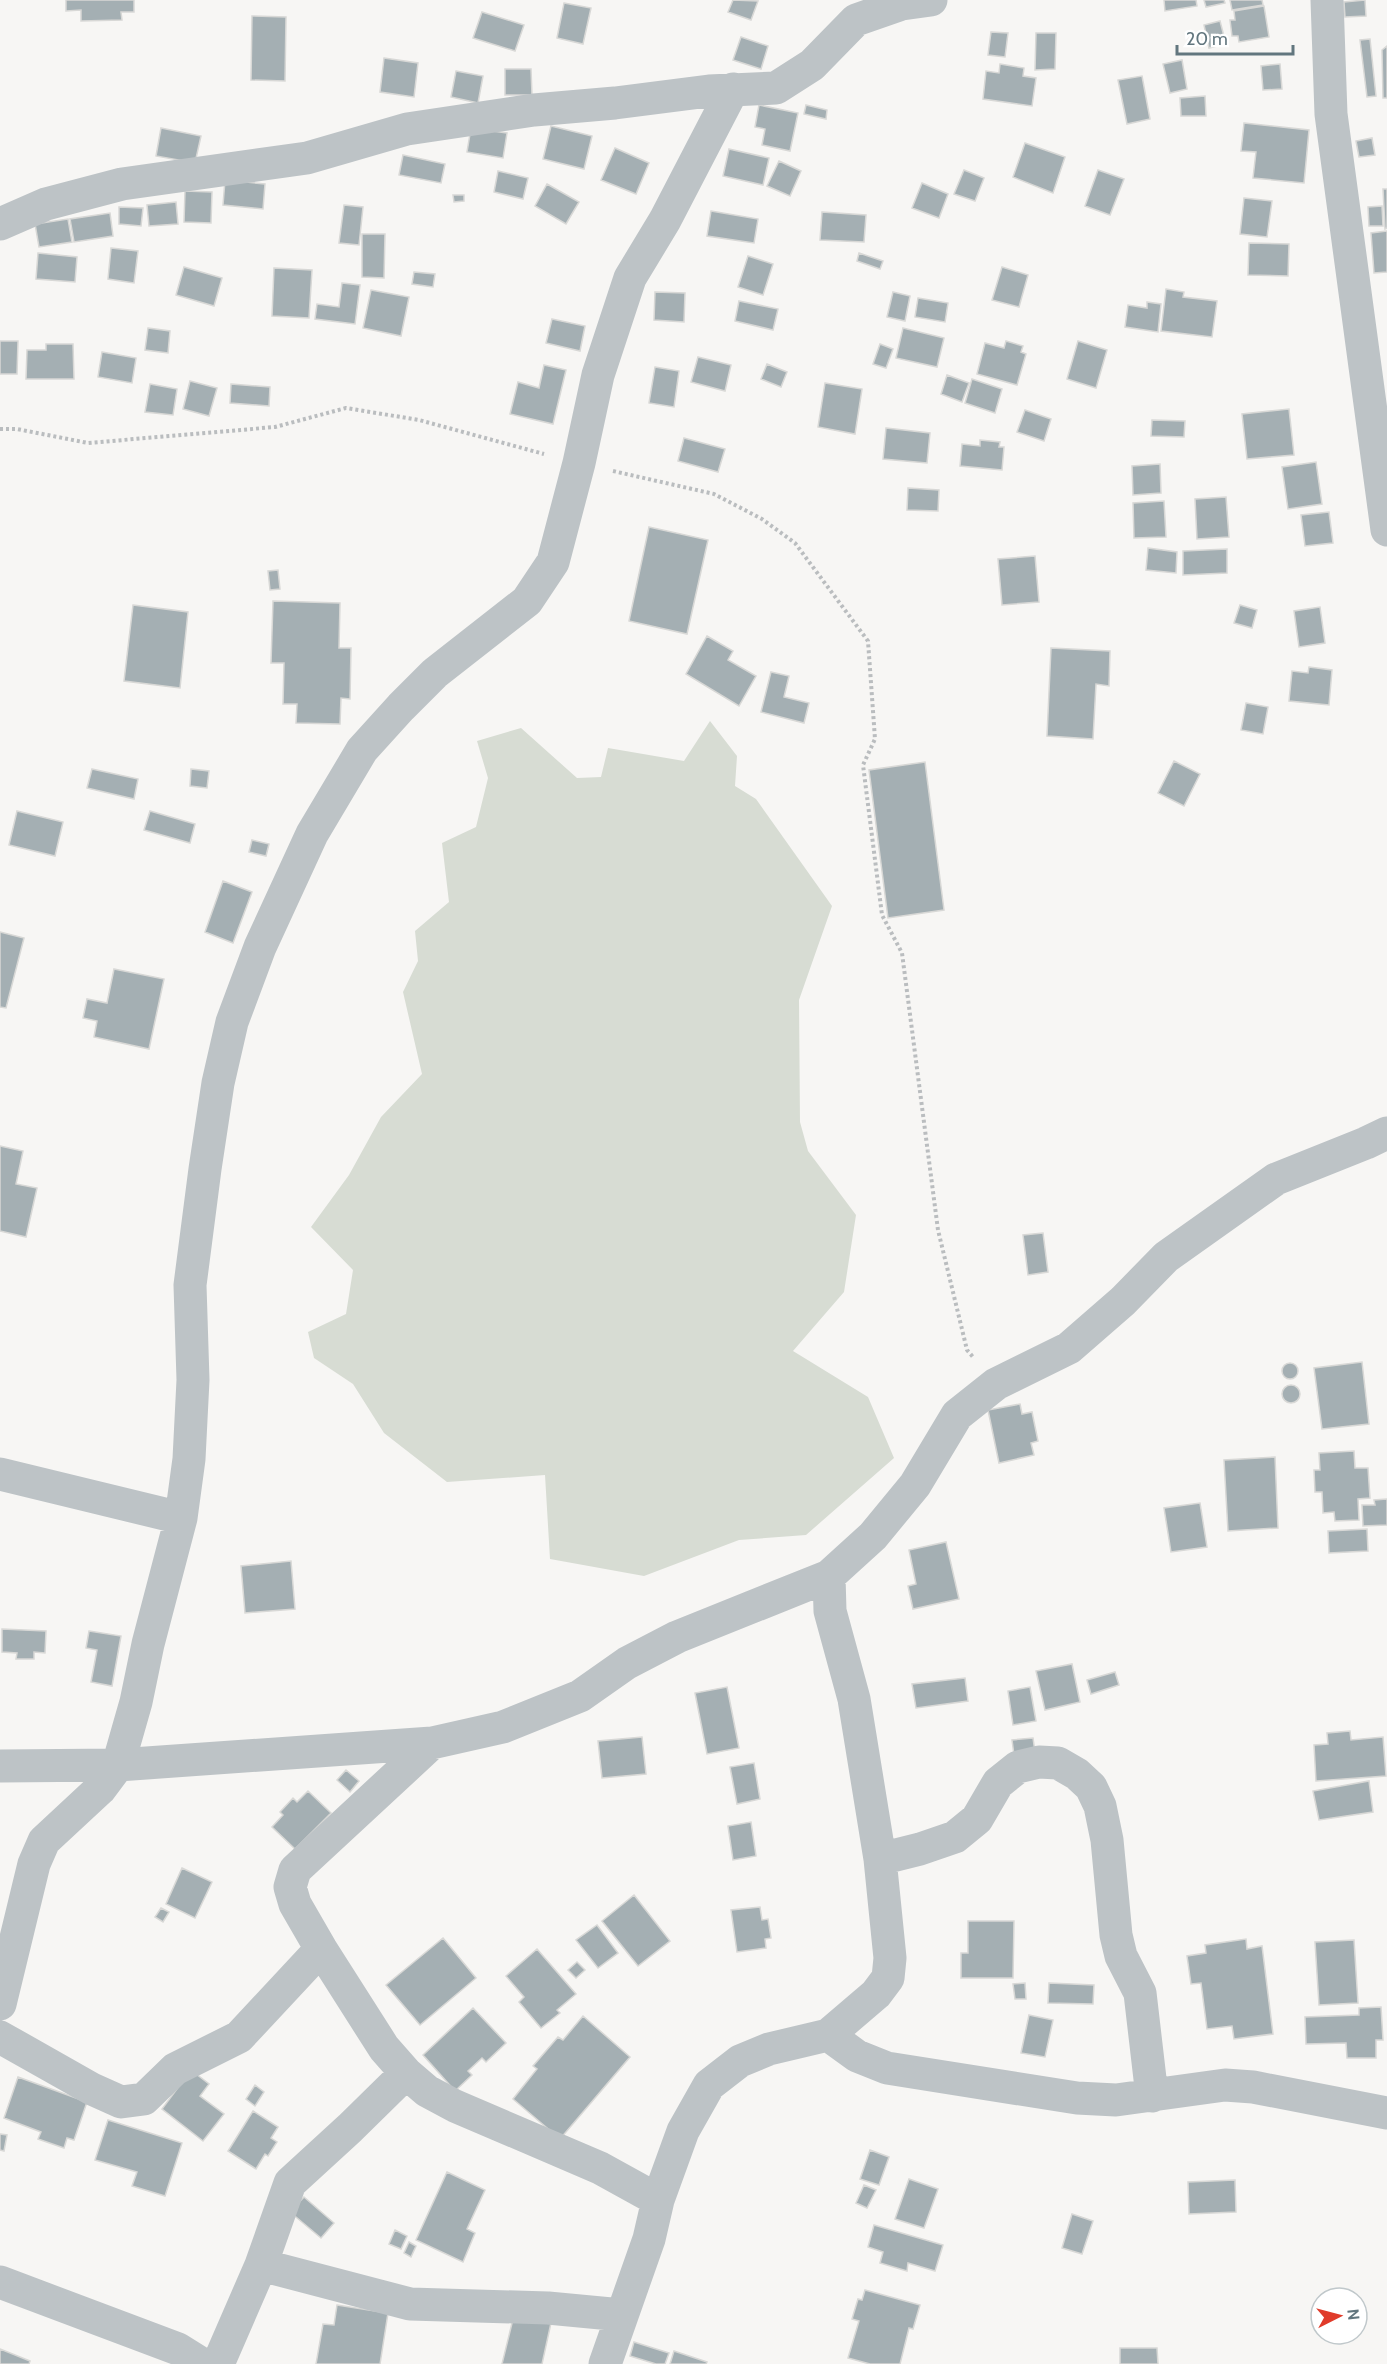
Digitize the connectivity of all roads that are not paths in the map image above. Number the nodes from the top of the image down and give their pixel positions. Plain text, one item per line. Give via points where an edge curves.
1 (931, 0) edge
2 (1327, 0) edge
3 (733, 89) junction
4 (0, 224) edge
5 (1387, 530) edge
6 (1387, 1133) edge
7 (0, 1474) edge
8 (181, 1518) junction
9 (829, 1576) junction
10 (432, 1743) junction
11 (117, 1765) junction
12 (0, 1766) edge
13 (880, 1859) junction
14 (321, 1949) junction
15 (0, 2004) edge
16 (828, 2035) junction
17 (0, 2037) edge
18 (406, 2073) junction
19 (1152, 2096) junction
20 (1387, 2113) edge
21 (658, 2200) junction
22 (261, 2265) junction
23 (0, 2282) edge
24 (622, 2315) junction
25 (202, 2364) edge
26 (218, 2364) edge
27 (605, 2364) edge

1 - 3 street via 902,4 856,20 812,65 776,88
2 - 5 street via 1330,114
3 - 4 street via 534,110 407,129 307,158 122,184 46,204
3 - 8 street via 630,278 598,375 553,562 527,601 435,674 362,750 312,834 260,947 232,1022 205,1170 190,1285 193,1380
6 - 9 street via 1276,1179 1166,1257 1069,1348 996,1384 957,1415 915,1485 873,1536
7 - 8 street
8 - 11 street
9 - 10 street via 677,1637 627,1663 580,1696 503,1727
9 - 13 street via 830,1611 854,1699
10 - 11 street
10 - 14 street via 296,1870 290,1887 295,1904
11 - 12 street
11 - 15 street via 100,1789 44,1842 34,1864
13 - 16 street via 890,1958 888,1978 876,1994
13 - 19 street via 955,1837 977,1819 998,1783 1018,1767 1058,1763 1077,1774 1091,1787 1100,1806 1116,1935 1140,1993
14 - 17 street via 239,2037 175,2069 144,2099 121,2102
14 - 18 street via 384,2048
16 - 19 street via 857,2056 887,2068 1077,2098 1116,2100
16 - 21 street via 769,2049 740,2061 709,2085 683,2131
18 - 21 street via 427,2091 455,2106 600,2168
18 - 22 street via 290,2183
19 - 20 street via 1225,2085 1253,2086
21 - 24 street via 649,2239
22 - 24 street via 410,2304 548,2308
22 - 26 street
23 - 25 street via 178,2349
24 - 27 street

